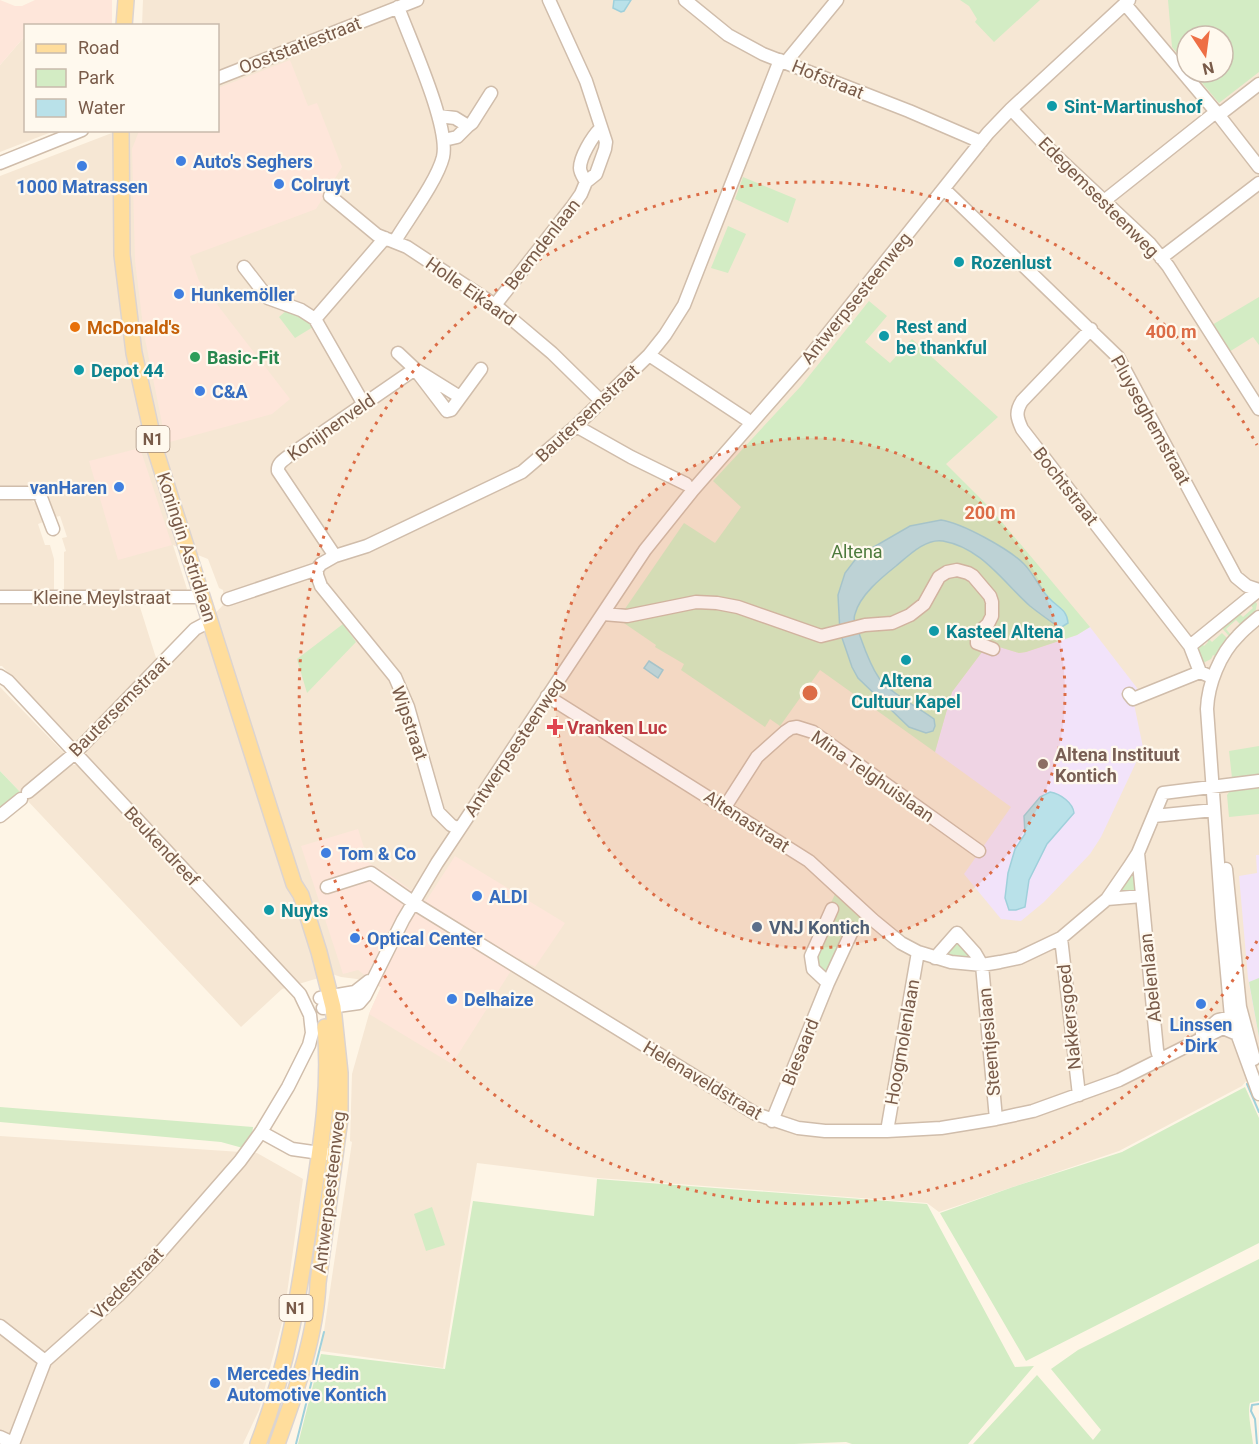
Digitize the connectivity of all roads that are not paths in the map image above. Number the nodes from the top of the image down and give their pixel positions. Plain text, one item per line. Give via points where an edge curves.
1 (126, 0) edge
2 (417, 0) edge
3 (549, 0) edge
4 (685, 0) edge
5 (837, 0) edge
6 (1127, 2) edge
7 (398, 8) junction
8 (124, 24) edge
9 (783, 61) junction
10 (219, 78) edge
11 (1259, 84) edge
12 (491, 93) dead end
13 (1011, 110) junction
14 (1217, 113) junction
15 (439, 116) junction
16 (468, 126) junction
17 (600, 129) junction
18 (77, 132) edge
19 (121, 132) edge
20 (444, 140) junction
21 (981, 142) junction
22 (0, 163) edge
23 (1259, 167) edge
24 (586, 182) junction
25 (1259, 183) edge
26 (944, 189) junction
27 (330, 196) dead end
28 (1104, 201) junction
29 (390, 240) junction
30 (1161, 258) junction
31 (244, 267) dead end
32 (495, 305) junction
33 (315, 320) junction
34 (1091, 329) junction
35 (398, 353) dead end
36 (650, 355) junction
37 (415, 369) junction
38 (481, 369) dead end
39 (460, 397) junction
40 (601, 401) junction
41 (363, 403) junction
42 (1259, 409) edge
43 (746, 419) dead end
44 (576, 426) junction
45 (686, 484) dead end
46 (0, 493) edge
47 (53, 529) dead end
48 (335, 556) junction
49 (317, 568) junction
50 (1259, 590) edge
51 (0, 597) edge
52 (203, 597) junction
53 (228, 598) dead end
54 (603, 614) junction
55 (1259, 617) edge
56 (210, 621) junction
57 (1190, 646) junction
58 (993, 649) dead end
59 (1200, 672) junction
60 (0, 676) edge
61 (1214, 677) junction
62 (1130, 694) dead end
63 (548, 696) junction
64 (75, 753) junction
65 (1259, 781) edge
66 (1212, 787) junction
67 (725, 807) junction
68 (1214, 810) junction
69 (0, 816) edge
70 (1154, 816) junction
71 (455, 827) junction
72 (1217, 842) junction
73 (979, 851) dead end
74 (1138, 854) junction
75 (327, 887) dead end
76 (1142, 896) junction
77 (1107, 899) junction
78 (414, 902) junction
79 (832, 909) dead end
80 (853, 929) dead end
81 (1061, 938) junction
82 (918, 952) junction
83 (935, 958) junction
84 (982, 965) junction
85 (828, 983) junction
86 (327, 1002) junction
87 (1231, 1017) junction
88 (311, 1023) joint
89 (1241, 1032) junction
90 (1194, 1041) junction
91 (1160, 1060) junction
92 (1254, 1067) edge
93 (1259, 1094) edge
94 (1078, 1095) junction
95 (996, 1119) junction
96 (772, 1121) junction
97 (263, 1128) junction
98 (887, 1131) junction
99 (320, 1149) junction
100 (336, 1152) junction
101 (0, 1326) edge
102 (45, 1360) junction
103 (0, 1437) edge
104 (13, 1443) edge
105 (258, 1444) edge
106 (277, 1444) edge

1 - 8 main road
2 - 7 street, Ooststatiestraat
3 - 17 street, Beemdenlaan via 586,81
4 - 9 street, Hofstraat via 728,35
5 - 9 street, Bautersemstraat
6 - 13 street, Antwerpsesteenweg
6 - 14 street
7 - 10 street, Ooststatiestraat
7 - 15 street
9 - 21 street, Hofstraat
9 - 36 street, Bautersemstraat via 684,305
11 - 14 street
12 - 16 street
13 - 21 street, Antwerpsesteenweg
13 - 28 street, Edegemsesteenweg
14 - 23 street
14 - 28 street
15 - 16 street via 455,118
15 - 20 street
16 - 20 street via 457,137
17 - 24 street, Beemdenlaan via 580,165
17 - 24 street, Beemdenlaan via 605,149 596,174
18 - 22 street
19 - 52 main road, Koningin Astridlaan / N1 via 122,255 134,353 156,452
20 - 29 street via 438,171
21 - 26 street, Antwerpsesteenweg
24 - 32 street, Beemdenlaan via 572,207
25 - 30 street
26 - 34 street, Pluyseghemstraat
26 - 54 street, Antwerpsesteenweg via 806,362 686,498 645,550
27 - 29 street, Holle Eikaard
28 - 30 street, Edegemsesteenweg
29 - 32 street, Holle Eikaard
29 - 33 street
30 - 42 street, Edegemsesteenweg
31 - 33 street via 268,298 302,310
32 - 40 street, Holle Eikaard
33 - 41 street
34 - 50 street, Pluyseghemstraat via 1124,365 1236,577
34 - 57 street, Bochtstraat via 1022,401 1017,419
35 - 37 street
36 - 40 street, Bautersemstraat
36 - 43 street
37 - 39 street
37 - 39 street via 444,409 451,410
37 - 41 street, Konijnenveld
38 - 39 street
40 - 44 street, Bautersemstraat
41 - 48 street, Konijnenveld via 277,467
44 - 45 street
44 - 48 street, Bautersemstraat via 513,478 367,546
46 - 47 street via 40,495
48 - 49 street, Bautersemstraat
49 - 53 street, Bautersemstraat
49 - 71 street, Wipstraat via 321,586 395,677 408,707 438,812
50 - 57 street
51 - 52 street, Kleine Meylstraat
52 - 56 main road, Koningin Astridlaan / N1
54 - 58 street via 627,616 696,602 717,603 821,636 856,626 892,623 910,615 924,604 943,574 963,570 990,596 992,616 977,634 977,643
54 - 63 street, Antwerpsesteenweg
55 - 61 street via 1233,642
56 - 64 street, Bautersemstraat via 195,629
56 - 86 main road, Koningin Astridlaan / N1 via 294,884 294,898
57 - 59 street
59 - 61 street
59 - 62 street via 1133,699
60 - 64 street, Beukendreef
61 - 66 street via 1207,709
63 - 67 street, Altenastraat
63 - 71 street, Antwerpsesteenweg
64 - 69 street, Bautersemstraat
64 - 88 street, Beukendreef via 300,994
65 - 66 street
66 - 68 street
66 - 70 street, Altenastraat via 1163,794
67 - 73 street, Mina Telghuislaan via 758,757 788,729 801,728 813,732
67 - 82 street, Altenastraat via 809,861 879,925
68 - 70 street
68 - 72 street
70 - 74 street, Altenastraat
71 - 78 street, Antwerpsesteenweg
72 - 87 street
72 - 89 street via 1227,873
74 - 76 street, Abelenlaan
74 - 77 street, Altenastraat
75 - 78 street, Helenaveldstraat via 371,873
76 - 77 street
76 - 91 street, Abelenlaan
77 - 81 street, Altenastraat
78 - 86 street, Antwerpsesteenweg via 358,1003
78 - 96 street, Helenaveldstraat
79 - 85 street via 811,956 813,969
80 - 85 street, Biesaard
81 - 84 street, Altenastraat via 1019,958
81 - 94 street, Nakkersgoed
82 - 83 street, Altenastraat
82 - 98 street, Hoogmolenlaan
83 - 84 street, Altenastraat
83 - 84 street via 957,933
84 - 95 street, Steentjeslaan
85 - 96 street, Biesaard
86 - 99 main road, Antwerpsesteenweg / N1 via 326,1094
86 - 100 main road, Antwerpsesteenweg / N1 via 340,1084
87 - 89 street via 1237,1019
87 - 90 street, Helenaveldstraat via 1218,1020
88 - 97 street, Vredestraat via 309,1045
89 - 90 street, Helenaveldstraat via 1223,1028
89 - 92 street
90 - 91 street, Helenaveldstraat
91 - 94 street, Helenaveldstraat
92 - 93 street
94 - 95 street, Helenaveldstraat
95 - 98 street, Helenaveldstraat
96 - 98 street, Helenaveldstraat via 825,1131
97 - 99 street via 292,1142
97 - 102 street, Vredestraat via 240,1161 157,1256
99 - 100 street
99 - 105 main road, Antwerpsesteenweg / N1 via 289,1348
100 - 106 main road, Antwerpsesteenweg / N1 via 309,1341
101 - 102 street
102 - 104 street, Vredestraat
103 - 104 street

